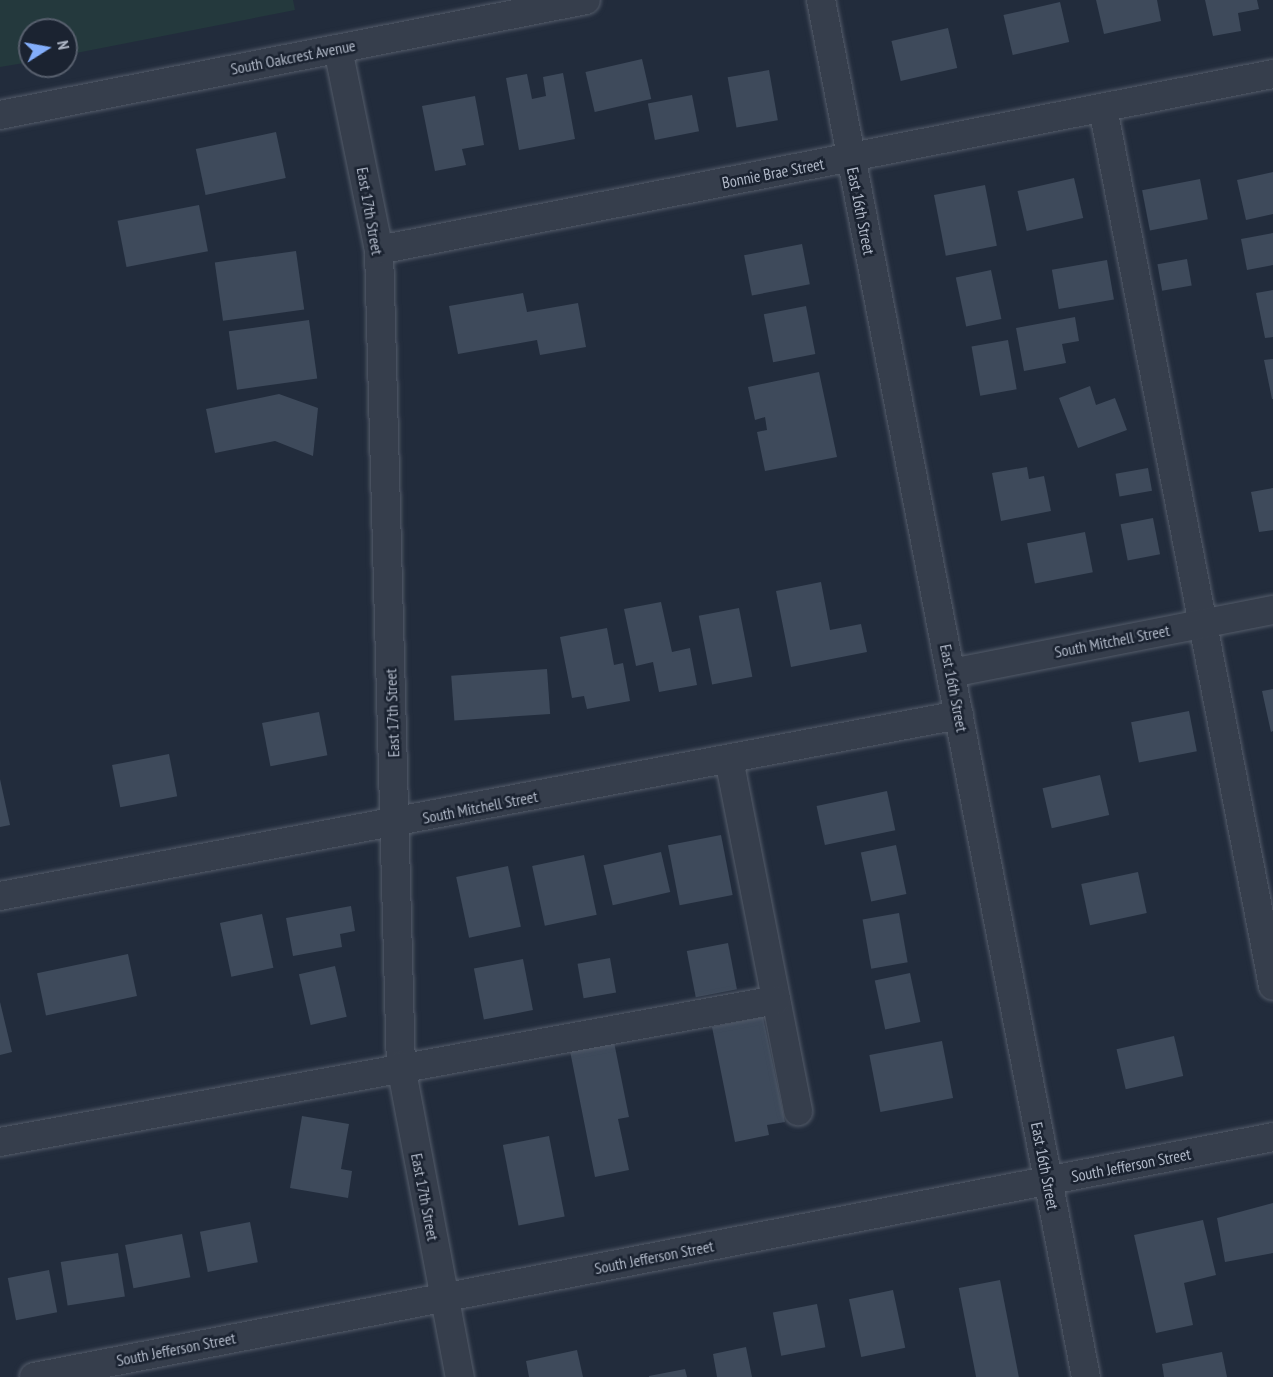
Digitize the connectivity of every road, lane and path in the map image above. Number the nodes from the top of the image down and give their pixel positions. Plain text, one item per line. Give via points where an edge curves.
1 (586, 0) edge
2 (821, 0) edge
3 (338, 48) junction
4 (1273, 74) edge
5 (1103, 108) junction
6 (0, 115) edge
7 (851, 158) junction
8 (379, 250) junction
9 (1273, 610) edge
10 (1204, 623) junction
11 (951, 673) junction
12 (959, 715) junction
13 (729, 759) junction
14 (395, 824) junction
15 (0, 896) edge
16 (1273, 986) edge
17 (776, 1000) junction
18 (400, 1066) junction
19 (798, 1111) dead end
20 (1273, 1137) edge
21 (0, 1142) edge
22 (1047, 1181) junction
23 (444, 1298) junction
24 (34, 1377) edge
25 (460, 1377) edge
26 (1086, 1377) edge

1 - 3 street, South Oakcrest Avenue
2 - 7 street, East 16th Street
3 - 6 street, South Oakcrest Avenue
3 - 8 street, East 17th Street
4 - 5 street, Bonnie Brae Street
5 - 7 street, Bonnie Brae Street
5 - 10 street
7 - 8 street, Bonnie Brae Street
7 - 11 street, East 16th Street
8 - 14 street, East 17th Street
9 - 10 street, South Mitchell Street
10 - 11 street, South Mitchell Street
10 - 16 street
11 - 12 street, East 16th Street
12 - 13 street, South Mitchell Street
12 - 22 street, East 16th Street
13 - 14 street, South Mitchell Street
13 - 17 street
14 - 15 street, South Mitchell Street
14 - 18 street, East 17th Street
17 - 18 street
17 - 19 street
18 - 21 street
18 - 23 street, East 17th Street
20 - 22 street, South Jefferson Street
22 - 23 street, South Jefferson Street
22 - 26 street, East 16th Street
23 - 24 street, South Jefferson Street
23 - 25 street, East 17th Street

